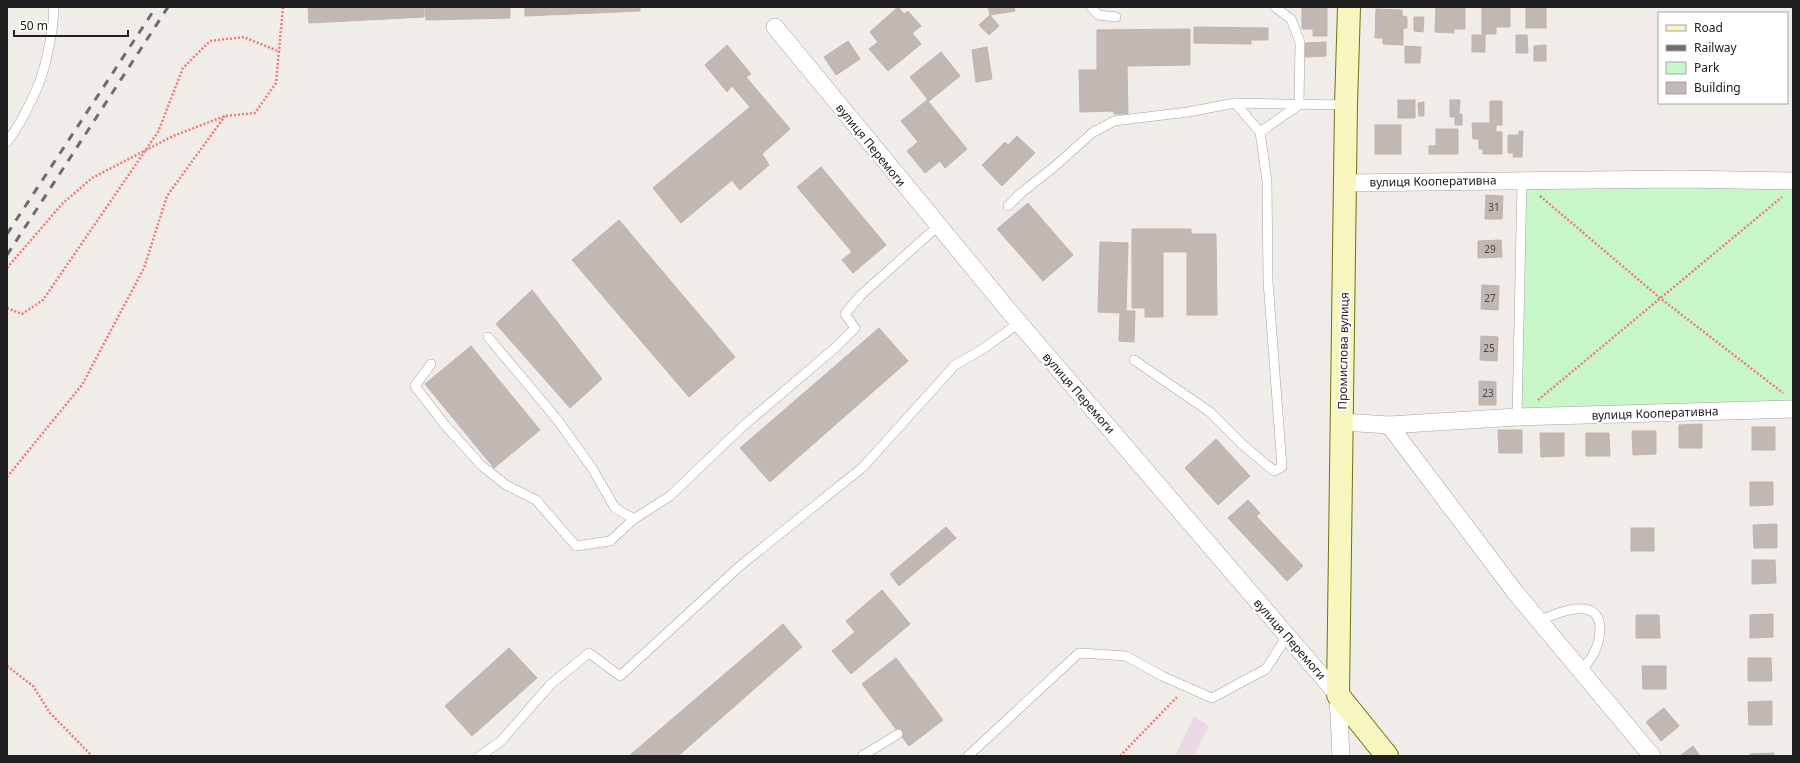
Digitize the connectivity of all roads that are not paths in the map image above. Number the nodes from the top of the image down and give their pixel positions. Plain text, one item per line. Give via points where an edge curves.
1 (53, 7) edge
2 (1091, 7) edge
3 (1275, 7) edge
4 (1349, 7) edge
5 (1116, 17) dead end
6 (775, 28) dead end
7 (1235, 103) junction
8 (1299, 105) junction
9 (1346, 105) junction
10 (1260, 132) junction
11 (7, 142) edge
12 (1522, 180) junction
13 (1345, 183) junction
14 (1790, 187) edge
15 (1008, 206) dead end
16 (938, 226) junction
17 (1019, 323) junction
18 (488, 337) dead end
19 (1134, 360) dead end
20 (432, 364) dead end
21 (1790, 402) edge
22 (1518, 418) junction
23 (1342, 422) junction
24 (1389, 425) junction
25 (634, 519) junction
26 (1539, 621) junction
27 (1287, 636) junction
28 (1581, 671) junction
29 (1338, 695) junction
30 (898, 734) dead end
31 (480, 756) edge
32 (862, 756) edge
33 (968, 756) edge
34 (1341, 756) edge
35 (1387, 756) edge
36 (1652, 756) edge

1 - 11 lane via 51,33 40,82
2 - 5 lane via 1098,14
3 - 8 lane via 1291,19 1300,42
4 - 9 street, Промислова вулиця
6 - 16 street, вулиця Перемоги
7 - 8 lane
7 - 10 lane
7 - 15 lane via 1114,121 1092,133
8 - 9 lane
8 - 10 lane
9 - 13 street, Промислова вулиця
10 - 19 lane via 1267,181 1268,280 1282,467 1274,471 1210,412
12 - 13 street, вулиця Кооперативна
12 - 14 street, вулиця Кооперативна via 1681,179
12 - 22 lane
13 - 23 street, Промислова вулиця
16 - 17 street, вулиця Перемоги
16 - 25 lane via 861,295 845,314 855,328 836,347 742,428 670,496
17 - 27 street, вулиця Перемоги
17 - 31 lane via 955,365 863,467 741,565 620,676 589,653 551,684 501,741
18 - 25 lane via 556,418 592,468 615,508
20 - 25 lane via 415,386 444,424 482,466 506,485 536,500 576,546 610,541
21 - 22 street, вулиця Кооперативна
22 - 24 street, вулиця Кооперативна
23 - 24 street, вулиця Кооперативна
23 - 29 street, Промислова вулиця
24 - 26 street
26 - 28 street
26 - 28 lane via 1570,609 1583,608 1593,612 1600,621 1600,635 1595,651
27 - 29 street, вулиця Перемоги
27 - 33 lane via 1266,669 1212,698 1162,676 1126,656 1079,653
28 - 36 street
29 - 34 street
29 - 35 street, вулиця Перемоги
30 - 32 lane

